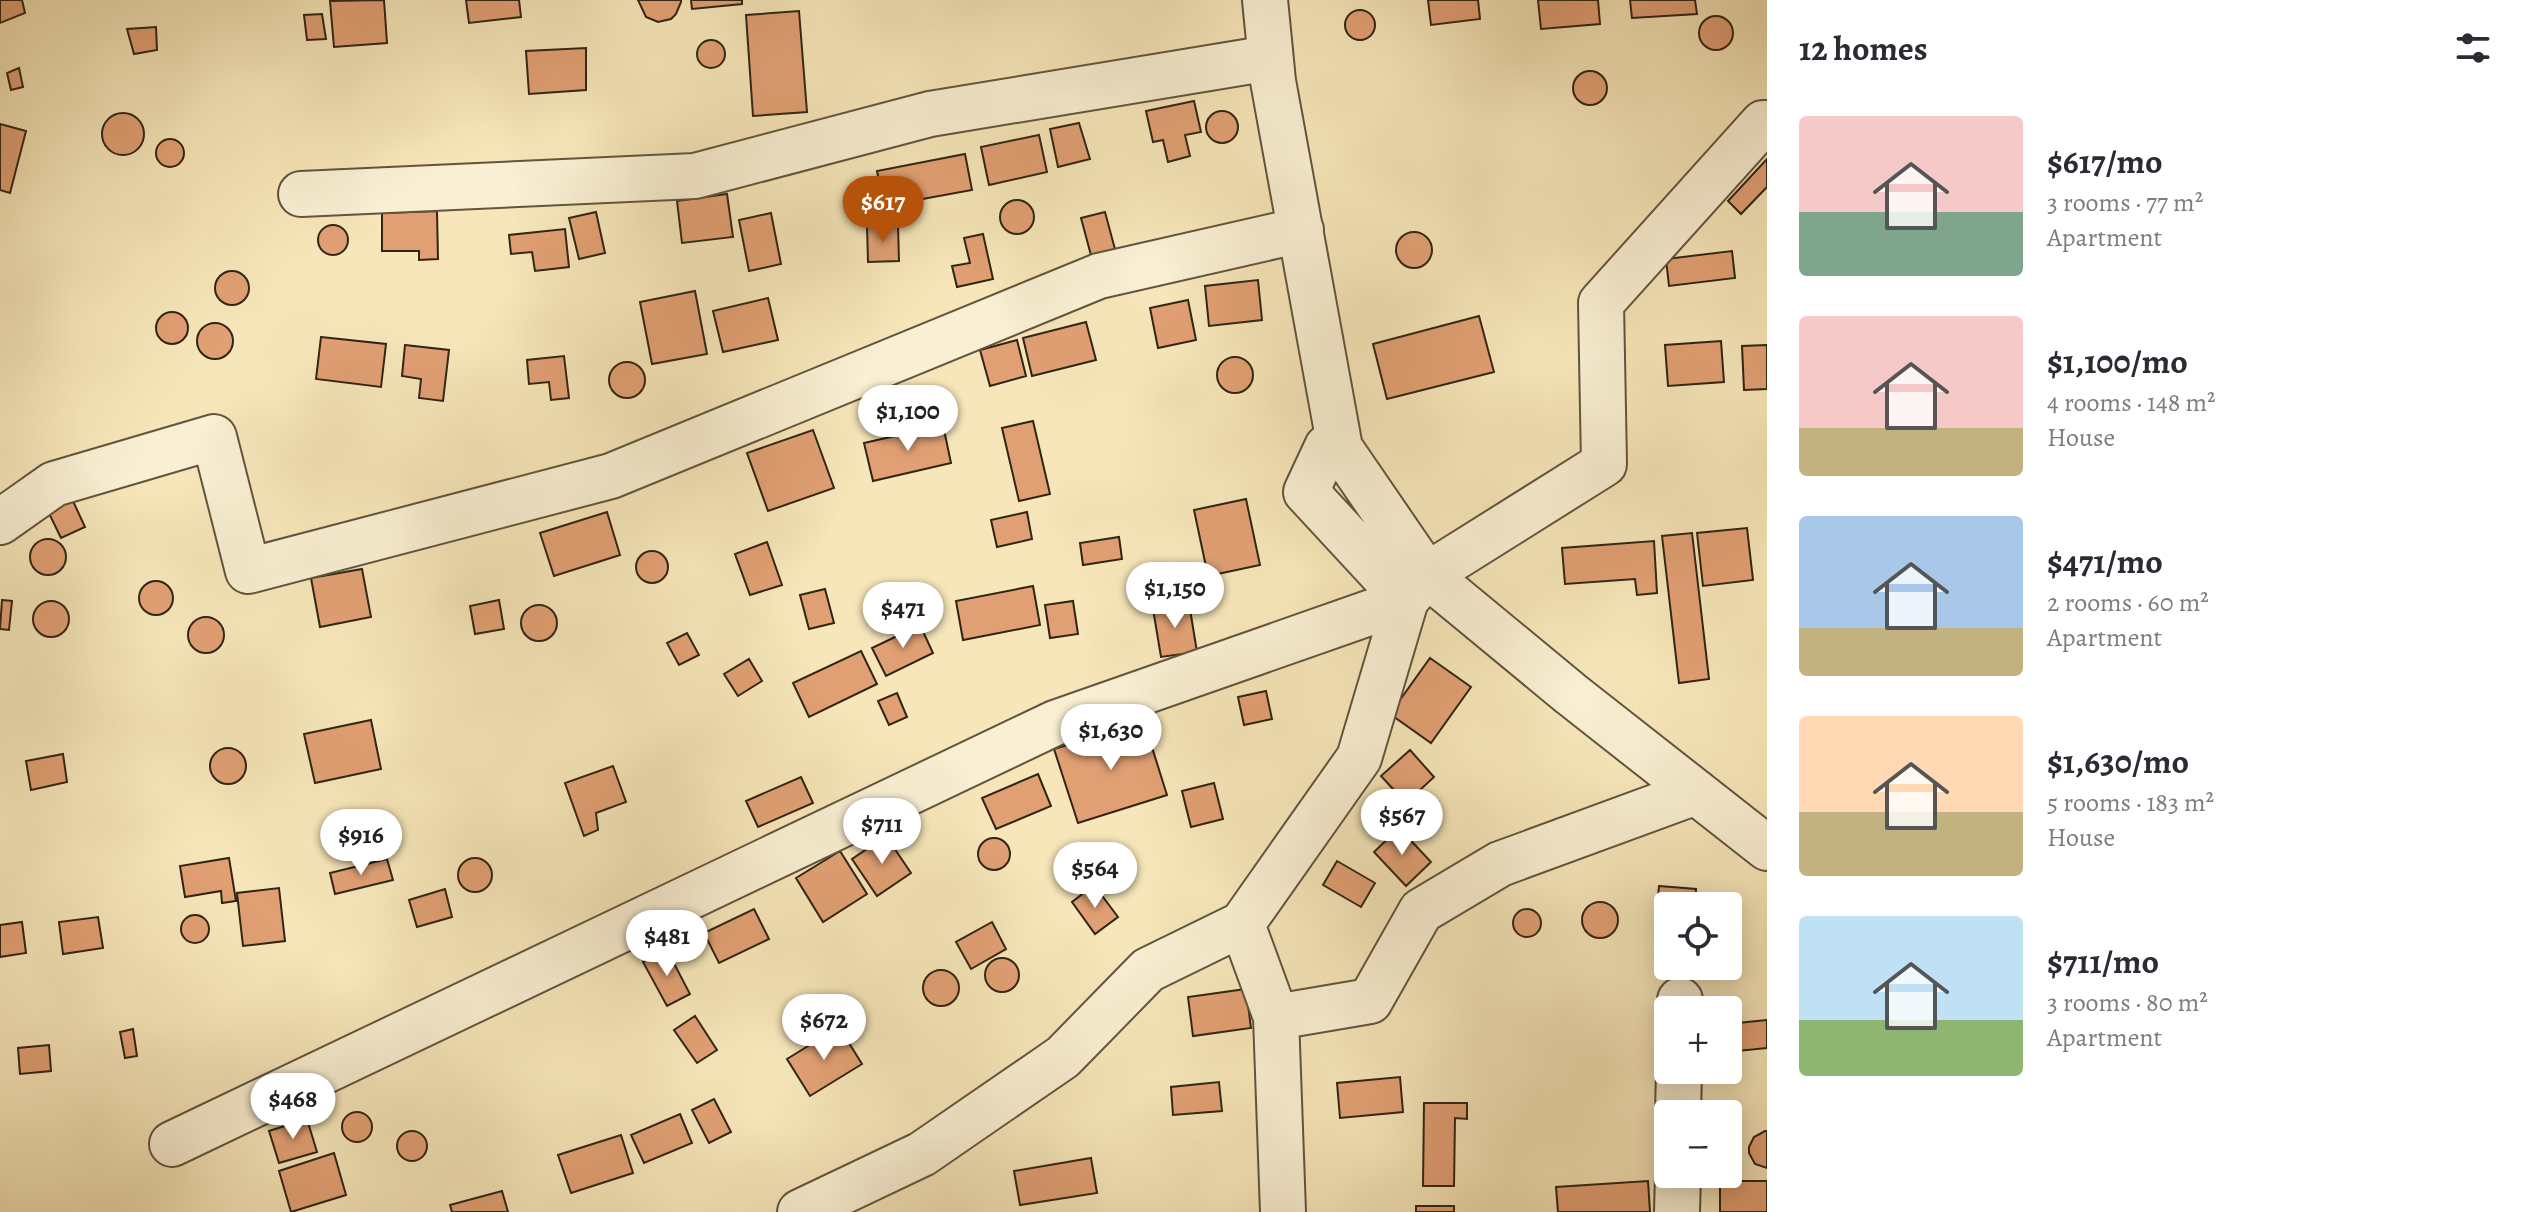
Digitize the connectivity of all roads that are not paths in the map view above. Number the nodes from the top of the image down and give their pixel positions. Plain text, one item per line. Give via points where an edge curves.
1 (1265, 0) edge
2 (1270, 58) junction
3 (1767, 123) edge
4 (301, 194) dead end
5 (1301, 230) junction
6 (0, 522) edge
7 (1417, 587) junction
8 (1696, 792) junction
9 (1767, 848) edge
10 (1242, 924) junction
11 (1276, 1017) junction
12 (172, 1144) dead end
13 (1678, 1188) edge
14 (800, 1212) edge
15 (1283, 1212) edge
16 (1677, 1212) edge

1 - 2 street
2 - 4 street via 930,114 695,176
2 - 5 street
3 - 7 street via 1601,303 1604,464
5 - 6 street via 1099,276 611,476 248,571 214,437 54,484
5 - 7 street via 1340,448 1327,447 1306,492
7 - 8 street via 1571,694
7 - 10 street via 1359,758
7 - 12 street via 1055,723
8 - 9 street
8 - 11 street via 1500,864 1421,911 1370,1001
10 - 11 street
10 - 14 street via 1148,970 1063,1057 922,1154
11 - 15 street
13 - 16 street

